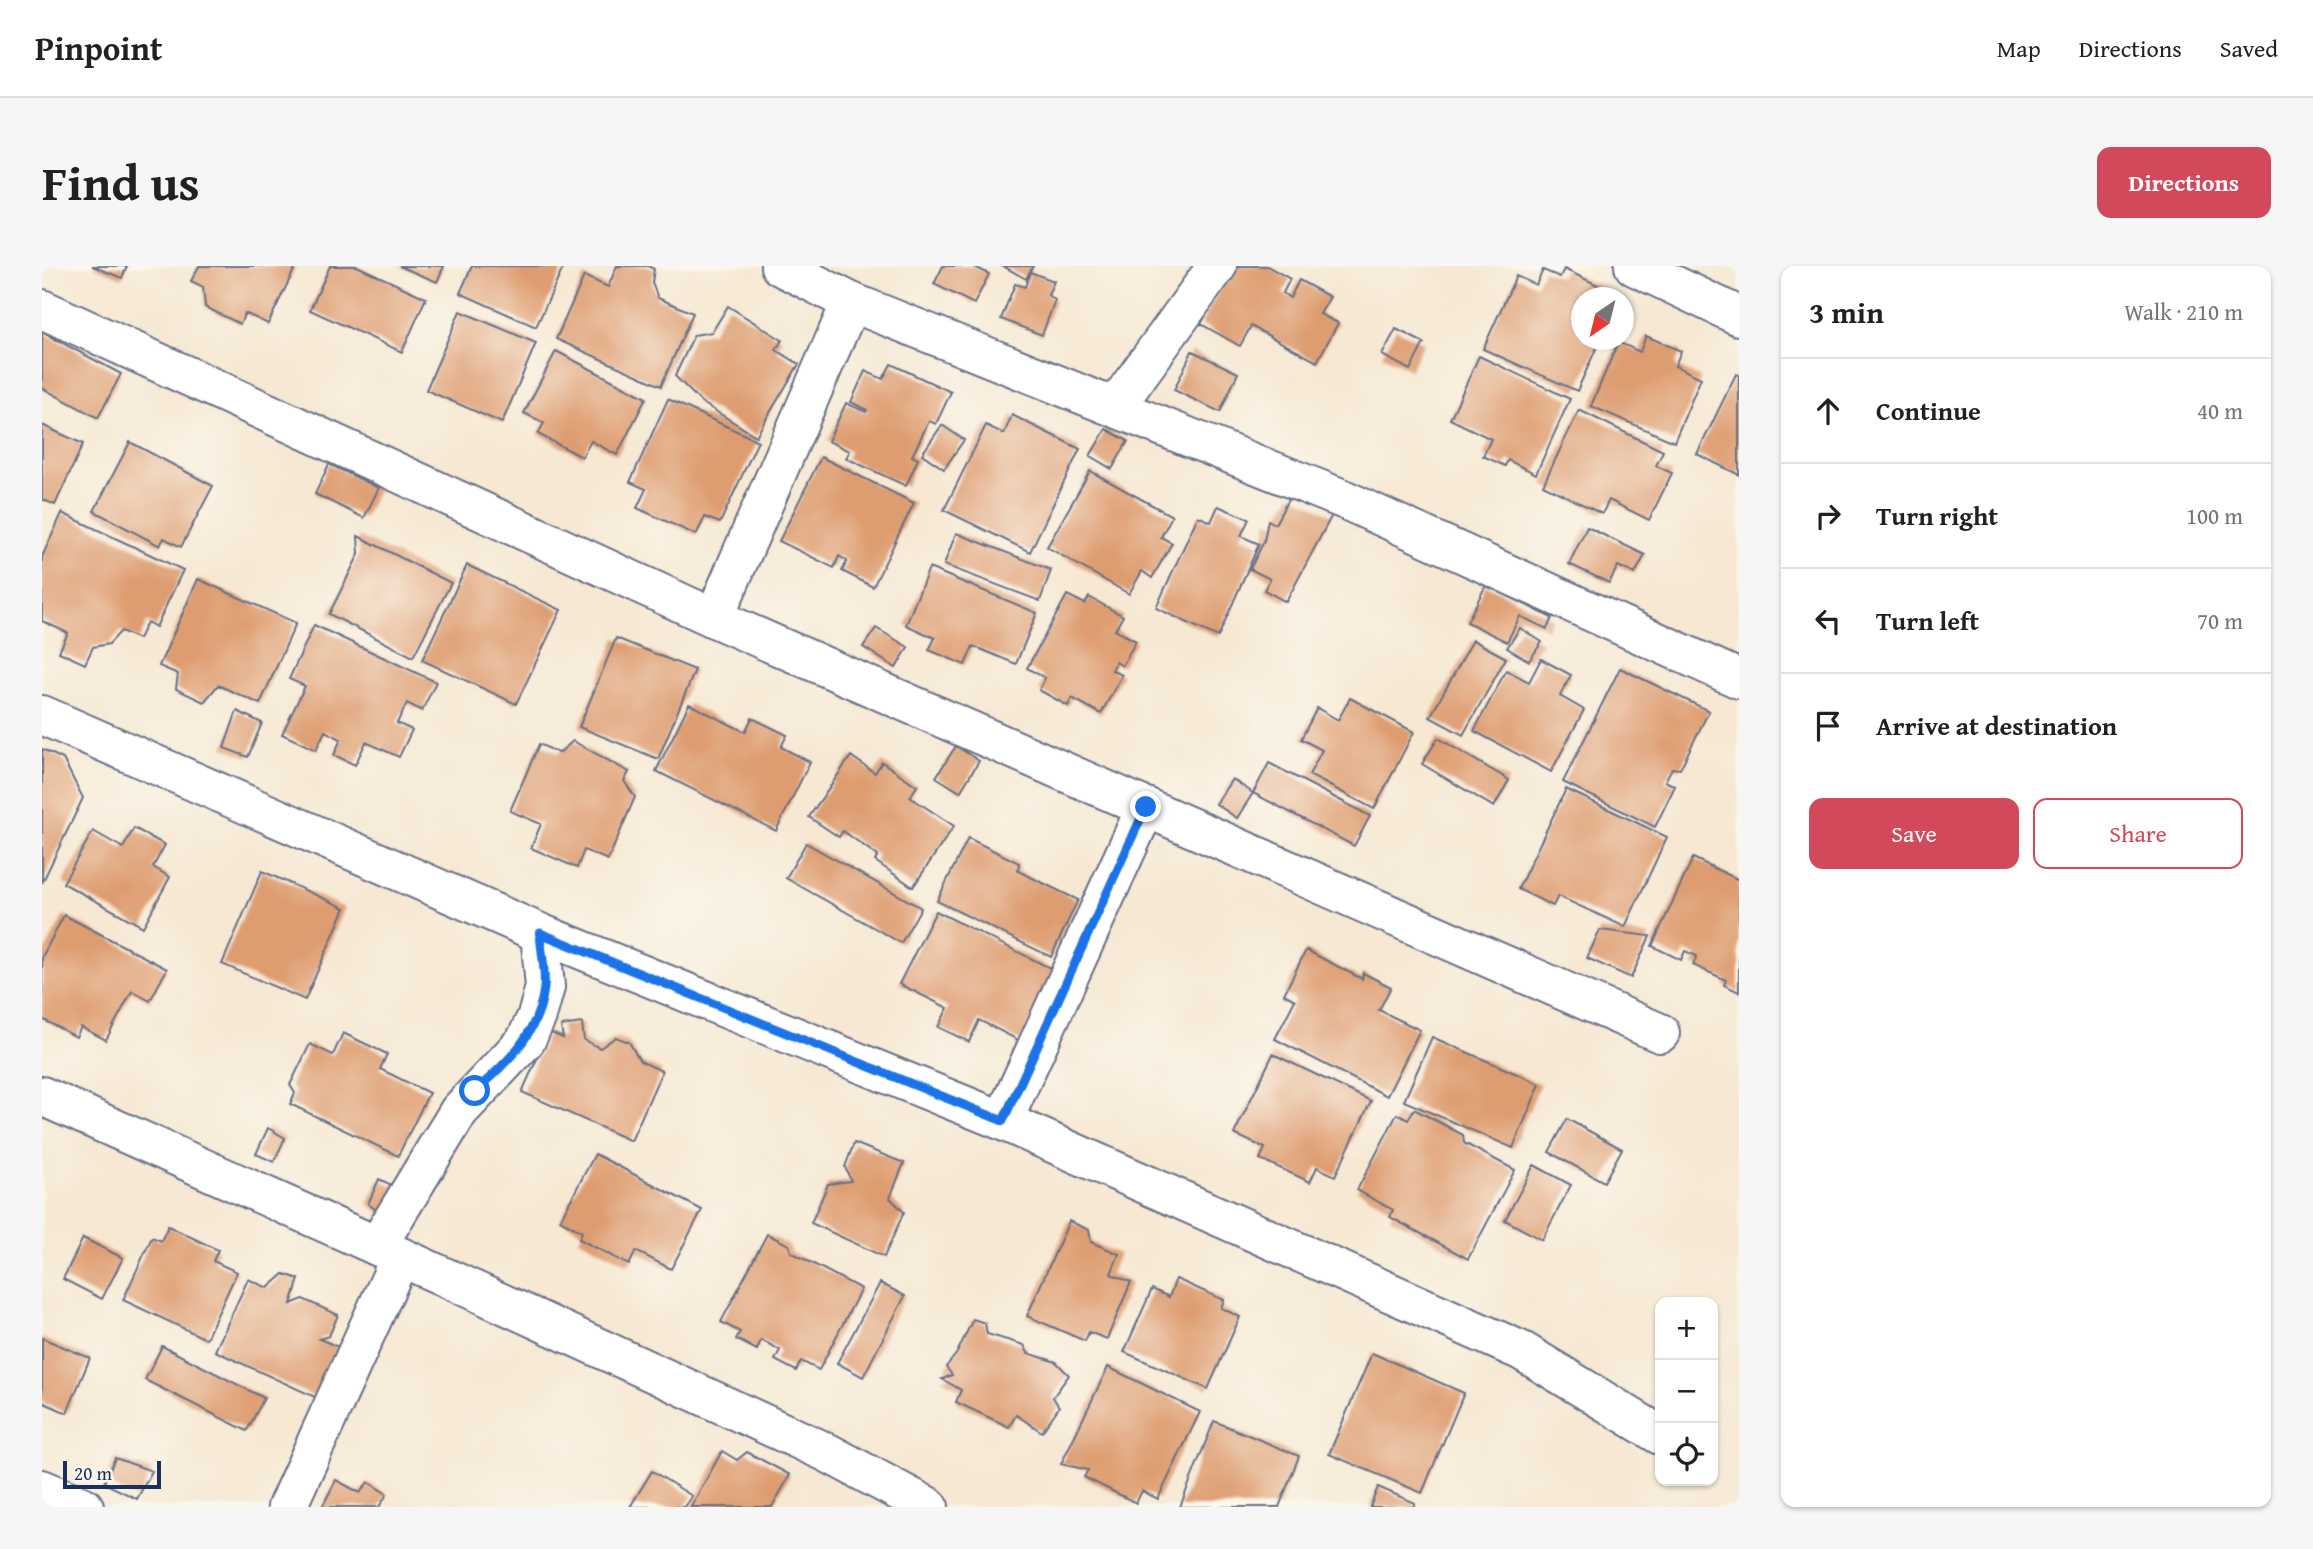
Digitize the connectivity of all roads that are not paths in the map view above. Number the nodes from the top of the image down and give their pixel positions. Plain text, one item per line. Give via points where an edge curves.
1 (780, 266) edge
2 (1217, 266) edge
3 (1634, 266) edge
4 (851, 302) junction
5 (42, 309) edge
6 (1739, 316) edge
7 (1115, 407) junction
8 (714, 618) junction
9 (1739, 679) edge
10 (42, 715) edge
11 (1146, 807) junction
12 (540, 933) junction
13 (1660, 1033) dead end
14 (42, 1096) edge
15 (1003, 1121) junction
16 (389, 1252) junction
17 (1655, 1432) edge
18 (42, 1489) edge
19 (84, 1507) edge
20 (287, 1507) edge
21 (929, 1507) edge

1 - 4 street
2 - 7 street
3 - 6 street
4 - 7 street
4 - 8 street
5 - 8 street
7 - 9 street via 1343,499
8 - 11 street
10 - 12 street
11 - 13 street
11 - 15 street
12 - 15 street
12 - 16 street via 545,987 526,1040 459,1111
14 - 16 street
15 - 17 street via 1522,1351
16 - 20 street
16 - 21 street via 828,1453
18 - 19 street

